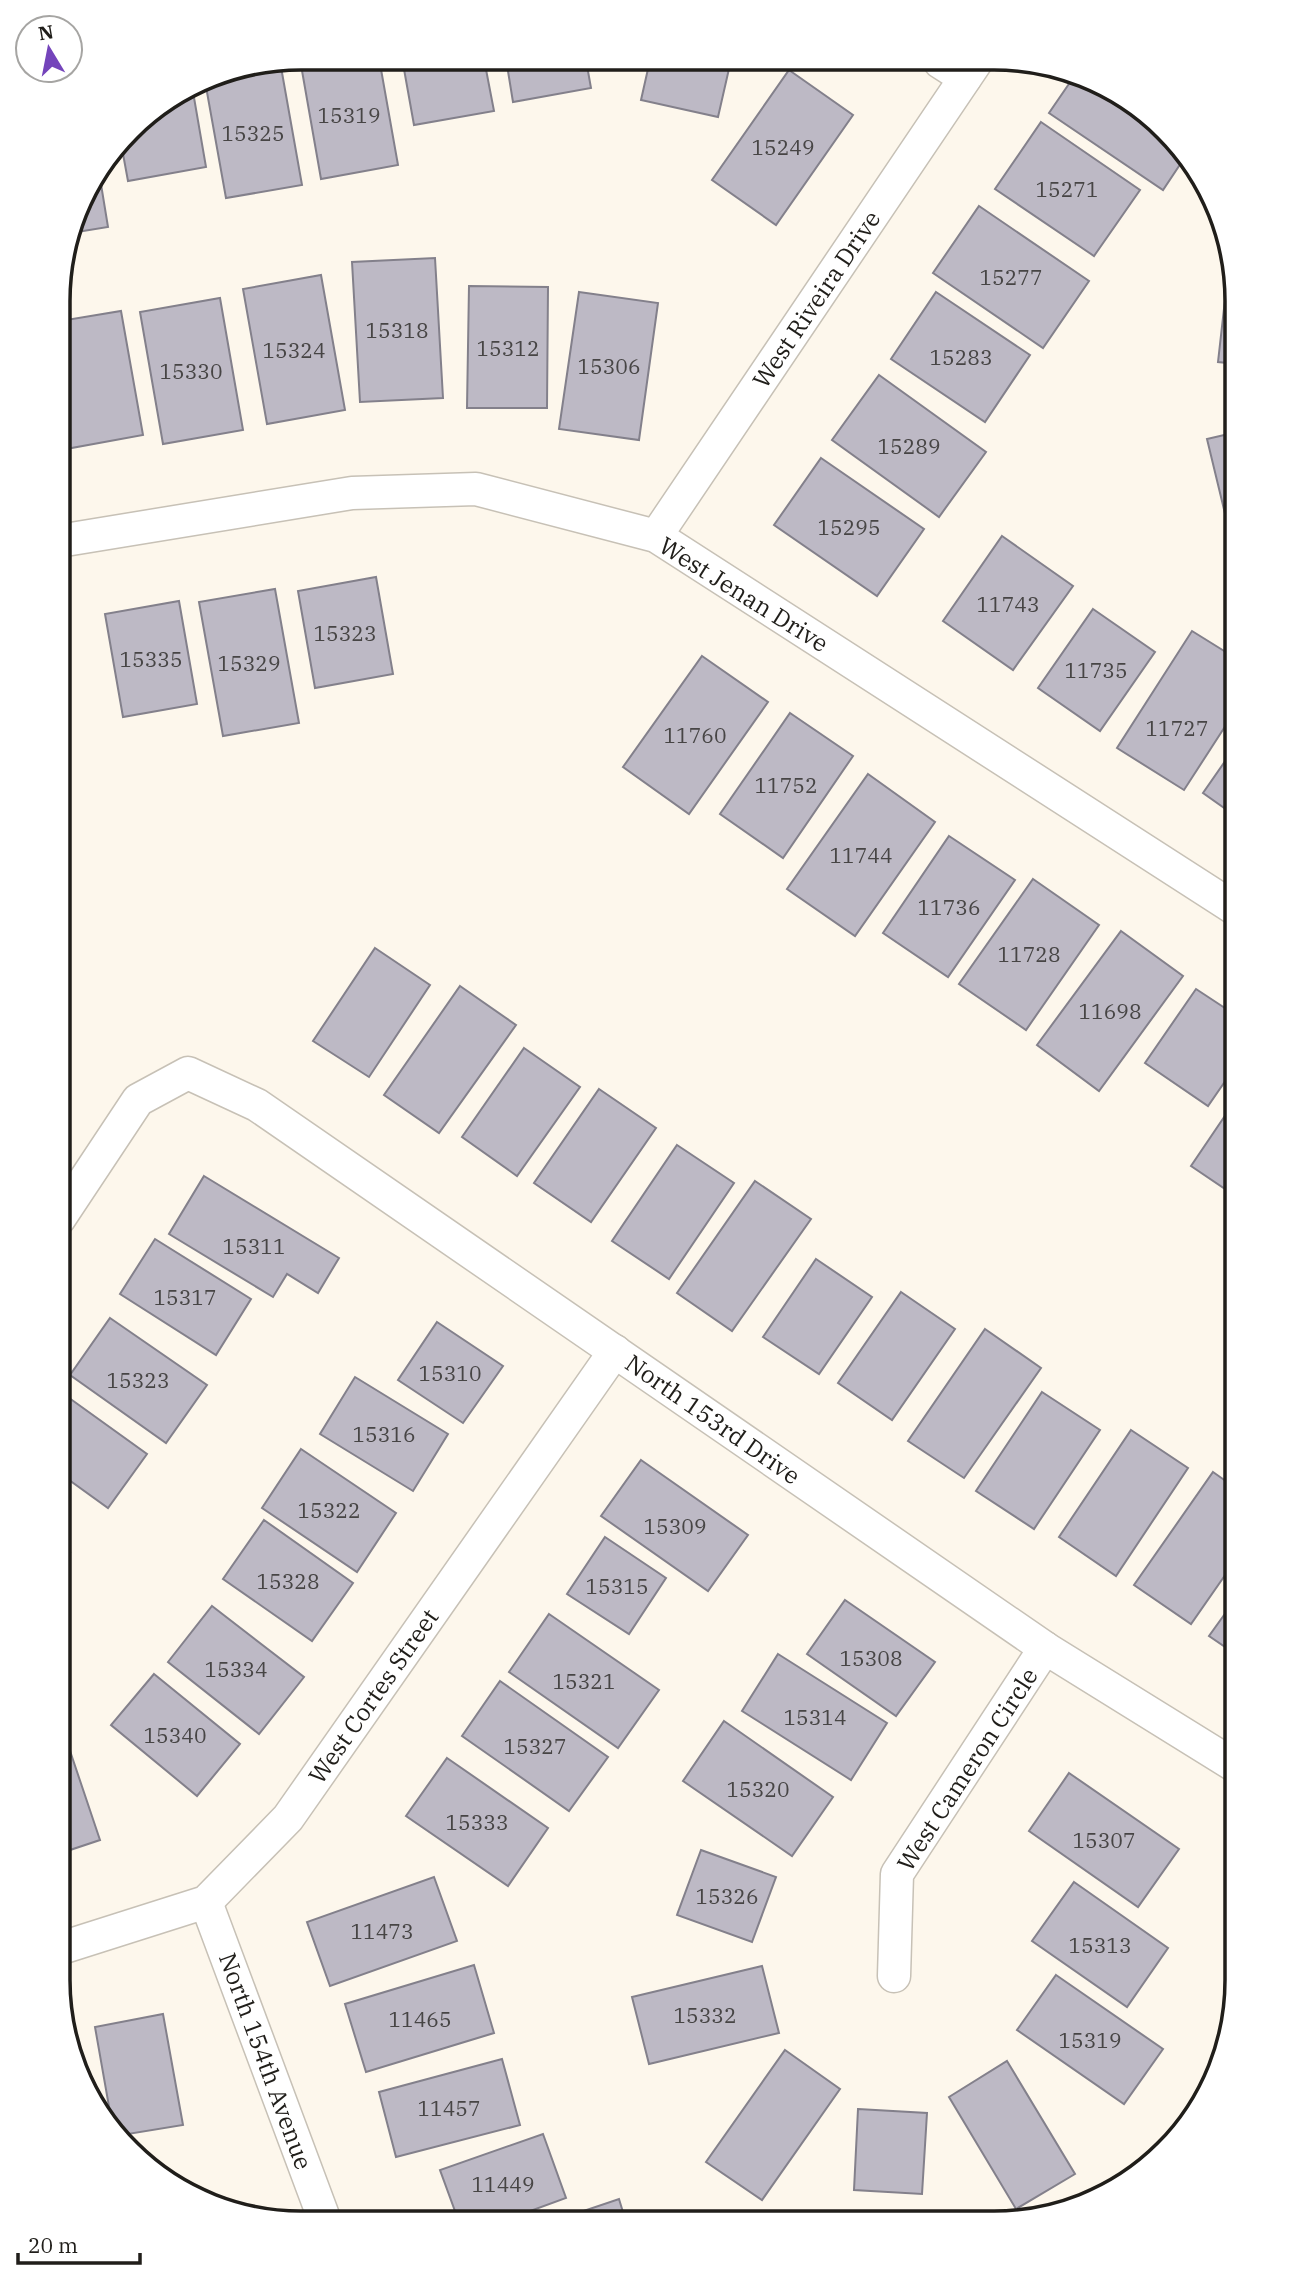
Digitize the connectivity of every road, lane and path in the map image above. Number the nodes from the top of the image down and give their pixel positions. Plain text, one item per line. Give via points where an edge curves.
1 (959, 70) edge
2 (656, 536) junction
3 (70, 539) edge
4 (1225, 902) edge
5 (70, 1202) edge
6 (615, 1351) junction
7 (1045, 1648) junction
8 (1225, 1760) edge
9 (206, 1902) junction
10 (70, 1945) edge
11 (894, 1976) dead end
12 (321, 2211) edge

1 - 2 street, West Riveira Drive
2 - 3 street, West Jenan Drive via 476,489 352,493
2 - 4 street, West Jenan Drive
5 - 6 street, North 153rd Drive via 138,1100 188,1073 257,1105
6 - 7 street, North 153rd Drive
6 - 9 street, West Cortes Street via 288,1818
7 - 8 street, North 153rd Drive
7 - 11 street, West Cameron Circle via 897,1874
9 - 10 street, West Cortes Street
9 - 12 street, North 154th Avenue

